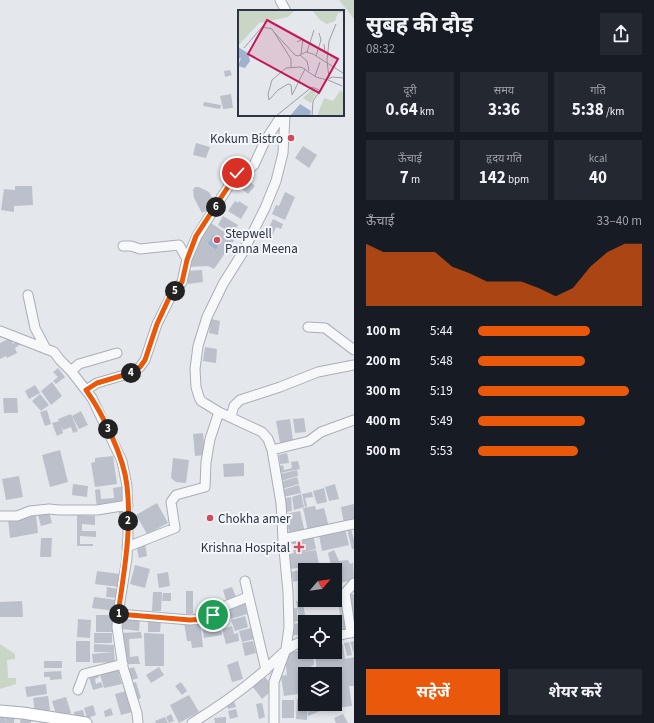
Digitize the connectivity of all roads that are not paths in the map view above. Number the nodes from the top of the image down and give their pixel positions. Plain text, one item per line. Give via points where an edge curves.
1 (280, 0) edge
2 (285, 10) edge
3 (281, 116) edge
4 (285, 116) edge
5 (123, 246) dead end
6 (187, 260) junction
7 (28, 295) dead end
8 (308, 328) dead end
9 (0, 331) edge
10 (46, 348) junction
11 (354, 350) edge
12 (117, 353) dead end
13 (354, 365) edge
14 (71, 371) junction
15 (86, 390) junction
16 (219, 412) junction
17 (231, 416) junction
18 (354, 420) edge
19 (272, 450) junction
20 (128, 505) junction
21 (0, 516) edge
22 (354, 524) edge
23 (283, 538) junction
24 (127, 547) junction
25 (245, 581) dead end
26 (354, 583) edge
27 (248, 597) junction
28 (118, 614) junction
29 (352, 633) edge
30 (342, 635) edge
31 (298, 643) edge
32 (286, 649) junction
33 (123, 664) junction
34 (266, 670) junction
35 (78, 690) dead end
36 (0, 711) edge
37 (86, 723) edge
38 (138, 723) edge
39 (192, 723) edge
40 (274, 723) edge

1 - 2 street
3 - 6 street via 265,141 254,165 240,170 234,176 196,236
4 - 16 street via 283,153 276,181 265,208 211,307 198,346 195,369 197,392 201,401
5 - 6 street via 140,248 179,245
6 - 15 street via 182,282 170,296 140,367 131,373 97,383
7 - 10 street via 35,328
8 - 11 street via 324,328
9 - 10 street
10 - 14 street via 54,352
12 - 14 street via 79,364
13 - 17 street via 318,372 240,400 234,406
14 - 15 street
15 - 20 street via 122,461
16 - 17 street
16 - 24 street via 210,439 205,487 176,495 171,502 175,528
17 - 19 street via 262,432
18 - 19 street via 321,432 309,441
19 - 23 street via 281,503
20 - 21 street via 97,510 49,509 30,511 17,516
20 - 24 street
22 - 23 street
23 - 32 street via 289,627
24 - 28 street
25 - 27 street
26 - 29 street via 345,593
27 - 28 street via 225,606 205,619
27 - 34 street
28 - 33 street
29 - 30 street
31 - 32 street
32 - 34 street
32 - 40 street via 274,682
33 - 35 street via 84,674
33 - 38 street
34 - 39 street
36 - 37 main road via 23,712

